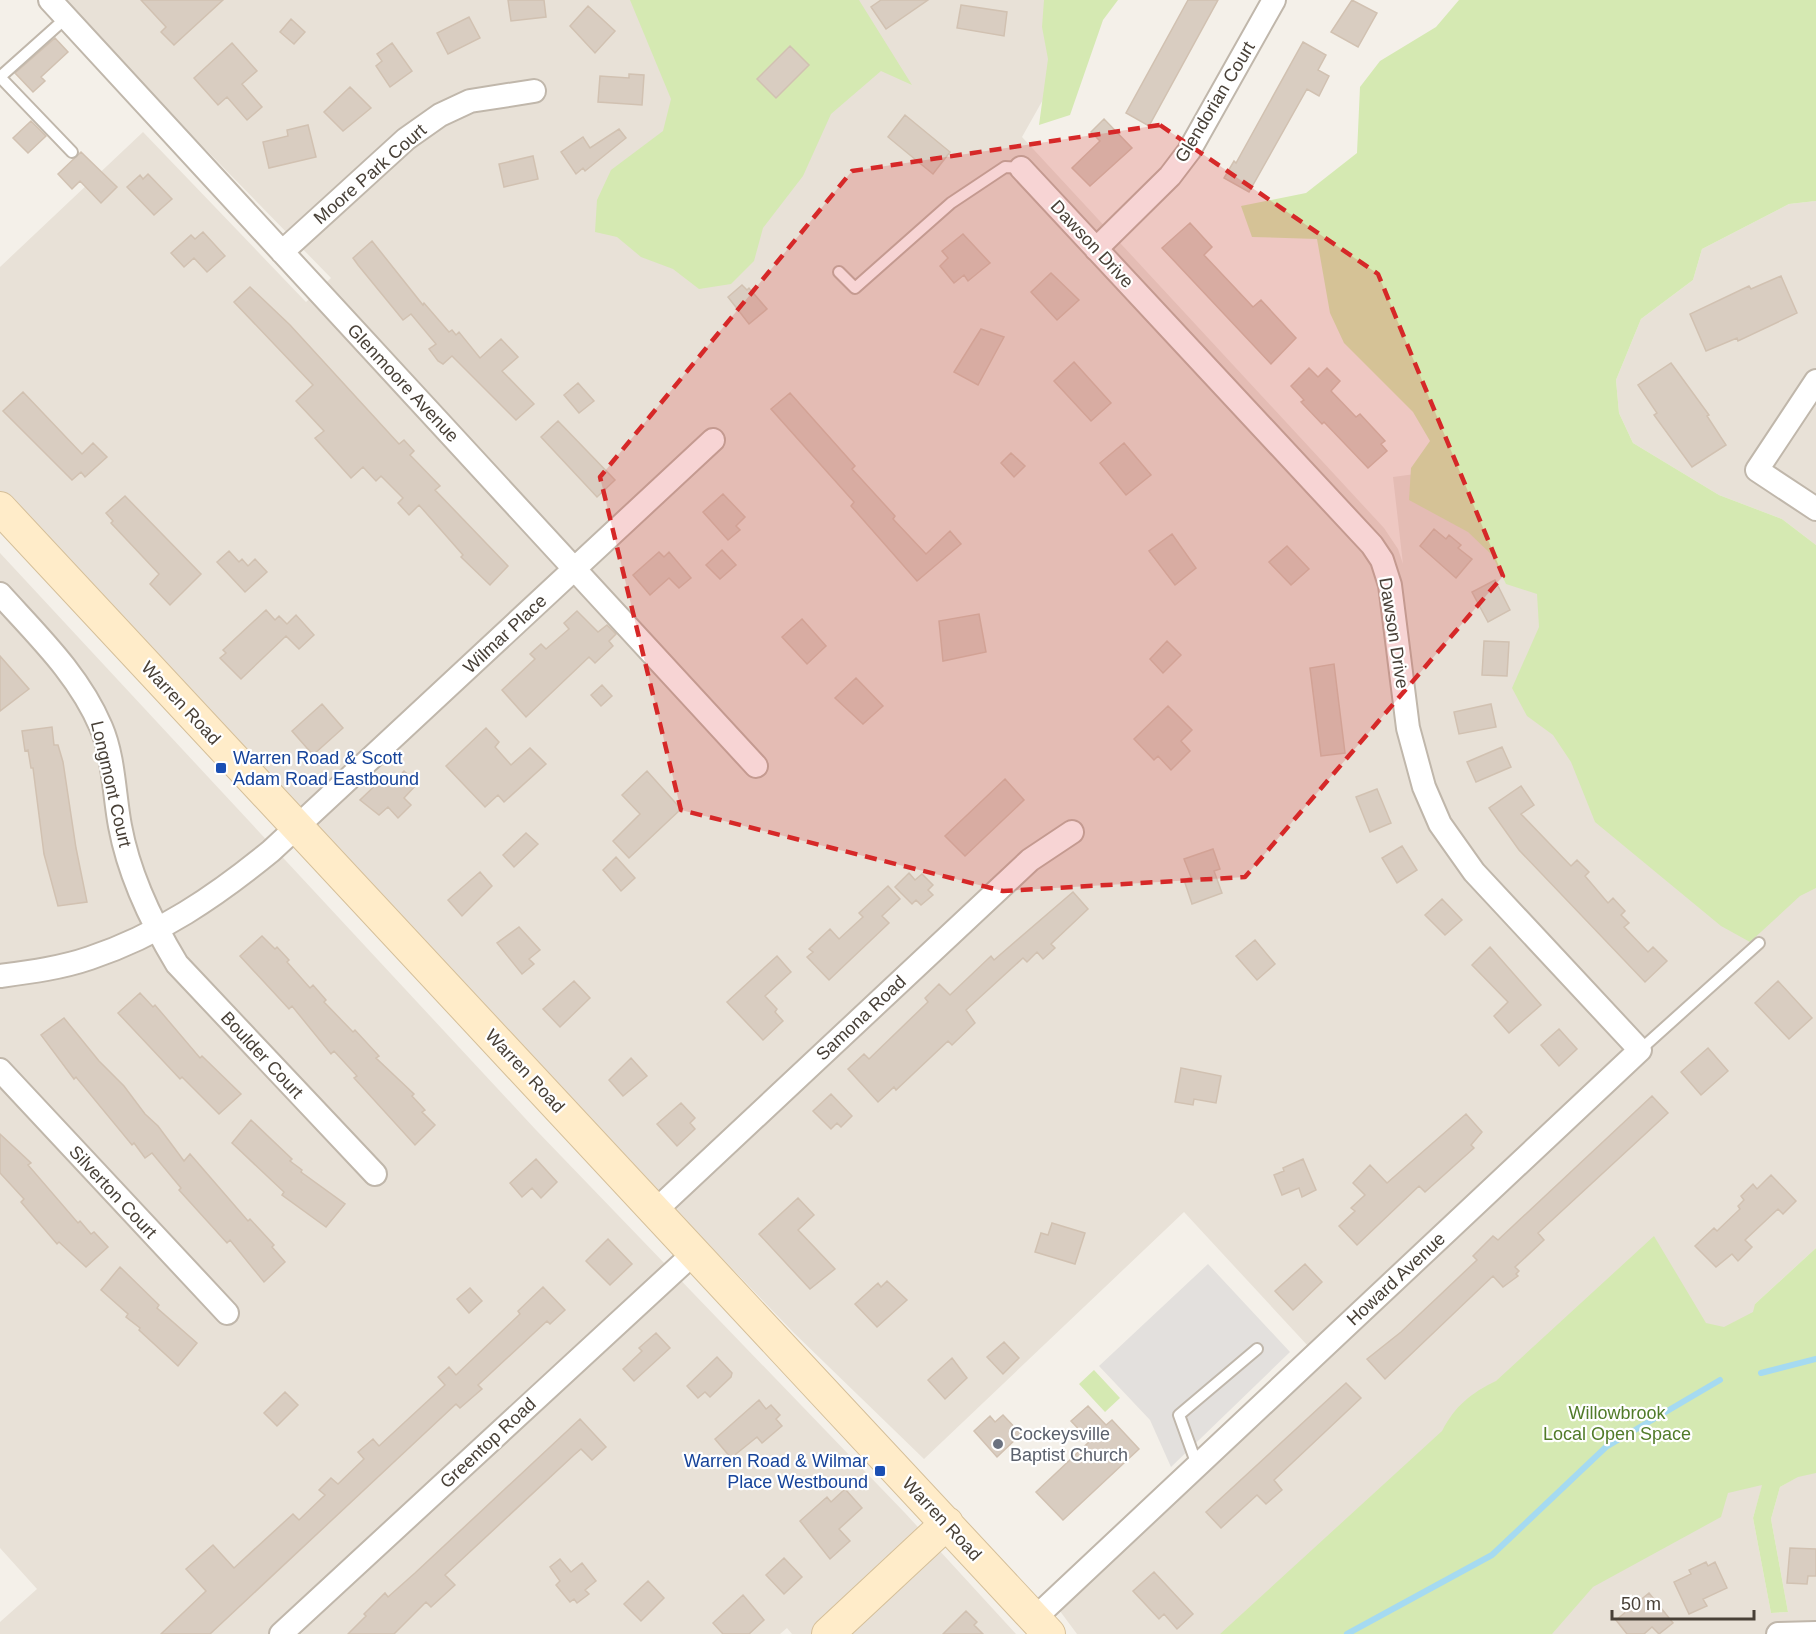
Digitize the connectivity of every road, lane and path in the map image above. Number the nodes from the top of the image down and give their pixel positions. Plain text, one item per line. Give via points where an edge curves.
1 (50, 0) edge
2 (1274, 0) edge
3 (66, 18) junction
4 (0, 77) edge
5 (534, 91) dead end
6 (72, 152) dead end
7 (1021, 168) joint
8 (1096, 249) junction
9 (282, 252) junction
10 (839, 272) dead end
11 (1816, 381) edge
12 (713, 440) dead end
13 (0, 508) edge
14 (1816, 509) edge
15 (575, 569) junction
16 (0, 594) edge
17 (756, 766) dead end
18 (297, 827) junction
19 (1072, 832) dead end
20 (156, 931) junction
21 (1759, 943) dead end
22 (0, 976) edge
23 (1640, 1050) junction
24 (0, 1070) edge
25 (375, 1174) dead end
26 (655, 1211) junction
27 (694, 1253) junction
28 (227, 1313) dead end
29 (1257, 1349) dead end
30 (1197, 1466) junction
31 (947, 1524) junction
32 (1042, 1626) edge
33 (1816, 1633) edge
34 (281, 1634) edge
35 (828, 1634) edge
36 (1778, 1634) edge

1 - 3 street, Glenmoore Avenue
2 - 8 street, Glendorian Court via 1188,151 1170,176
3 - 4 lane
3 - 9 street, Glenmoore Avenue
4 - 6 lane
5 - 9 street, Moore Park Court via 470,101 440,115 406,139
7 - 8 street, Dawson Drive
7 - 10 lane via 1005,167 951,203 855,288
8 - 23 street, Dawson Drive via 1372,545 1390,585 1414,753 1440,824 1474,872
9 - 15 street, Glenmoore Avenue
11 - 14 street via 1758,470
12 - 15 street, Wilmar Place
13 - 18 street, Warren Road
15 - 17 street, Glenmoore Avenue
15 - 18 street, Wilmar Place
16 - 20 street, Longmont Court via 63,663 99,722 134,879
18 - 20 street, Wilmar Place via 230,885
18 - 26 street, Warren Road
19 - 26 street, Samona Road via 1030,860
20 - 22 street, Wilmar Place via 88,959
20 - 25 street, Boulder Court via 177,964
21 - 23 lane, Howard Avenue
23 - 30 street, Howard Avenue
24 - 28 street, Silverton Court
26 - 27 street, Warren Road
27 - 31 street, Warren Road
27 - 34 street, Greentop Road
29 - 30 lane via 1179,1415
30 - 32 street, Howard Avenue
31 - 32 street, Warren Road
31 - 35 street
33 - 36 street

